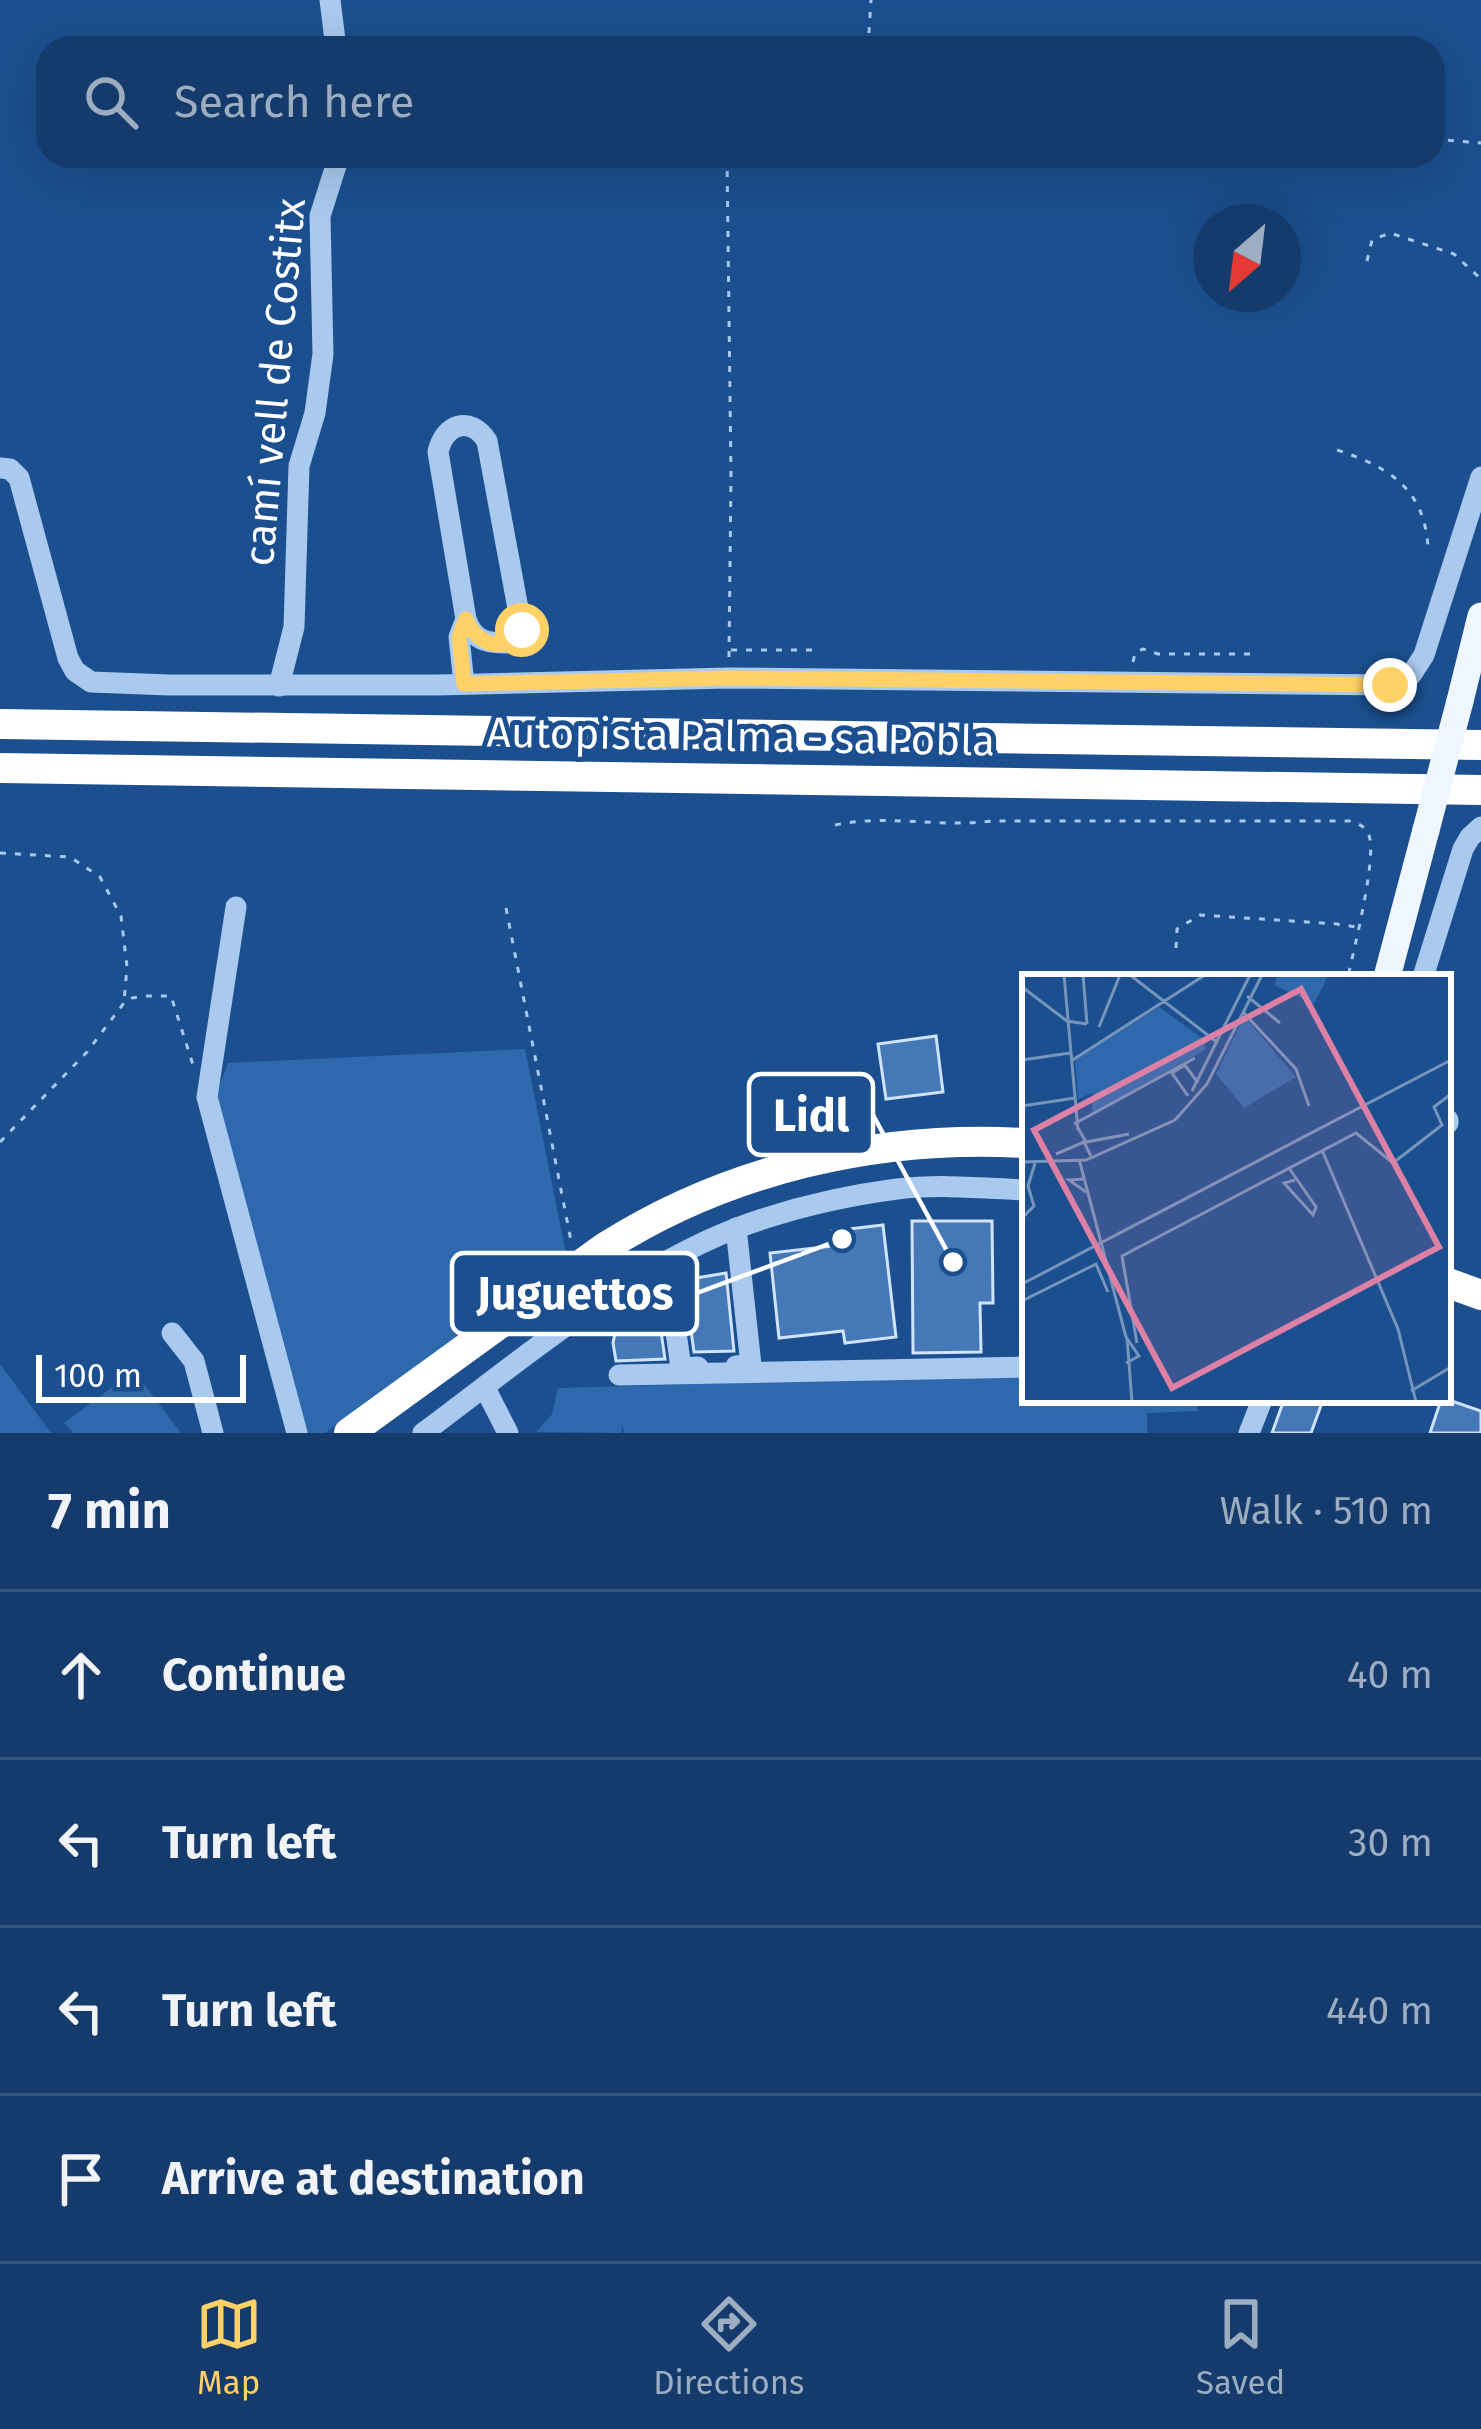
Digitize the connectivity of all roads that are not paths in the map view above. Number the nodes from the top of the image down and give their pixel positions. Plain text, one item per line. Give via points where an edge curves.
1 (330, 0) edge
2 (334, 36) edge
3 (335, 168) edge
4 (0, 467) edge
5 (1481, 477) edge
6 (1481, 616) edge
7 (466, 619) junction
8 (464, 684) junction
9 (280, 686) junction
10 (0, 724) edge
11 (1481, 745) edge
12 (0, 768) edge
13 (1481, 790) edge
14 (1481, 827) edge
15 (236, 907) dead end
16 (1388, 974) edge
17 (1424, 974) edge
18 (1022, 1143) edge
19 (1022, 1159) edge
20 (1022, 1190) edge
21 (736, 1228) junction
22 (667, 1262) junction
23 (1451, 1268) edge
24 (1481, 1279) edge
25 (1451, 1284) edge
26 (1481, 1294) edge
27 (1451, 1295) edge
28 (1481, 1310) edge
29 (172, 1333) dead end
30 (1022, 1366) edge
31 (619, 1375) dead end
32 (485, 1388) junction
33 (1261, 1403) edge
34 (213, 1433) edge
35 (297, 1433) edge
36 (349, 1433) edge
37 (375, 1433) edge
38 (423, 1433) edge
39 (508, 1433) edge
40 (1249, 1433) edge

1 - 2 street
3 - 9 street, camí vell de Costitx via 320,216 323,354 299,466 293,627
4 - 9 street via 19,478 80,677
5 - 8 street via 1424,655 1390,685 729,678
6 - 16 main road, bridge
7 - 7 street via 438,458 445,434 468,426 487,441 521,633 512,643 488,643
7 - 8 street via 459,637
8 - 9 street
10 - 11 highway, Autopista Palma - sa Pobla
12 - 13 highway, Autopista Palma - sa Pobla
14 - 17 street via 1462,848
15 - 35 street via 207,1097
18 - 36 highway via 847,1154 745,1180 672,1210 582,1264
19 - 37 highway via 855,1168 714,1209 614,1261
20 - 21 street via 900,1189
21 - 22 street
21 - 22 street via 752,1365 681,1368
22 - 32 street
23 - 24 highway
25 - 26 highway
27 - 28 street
29 - 34 street via 194,1361
30 - 31 street
32 - 38 street
32 - 39 street
33 - 40 street

